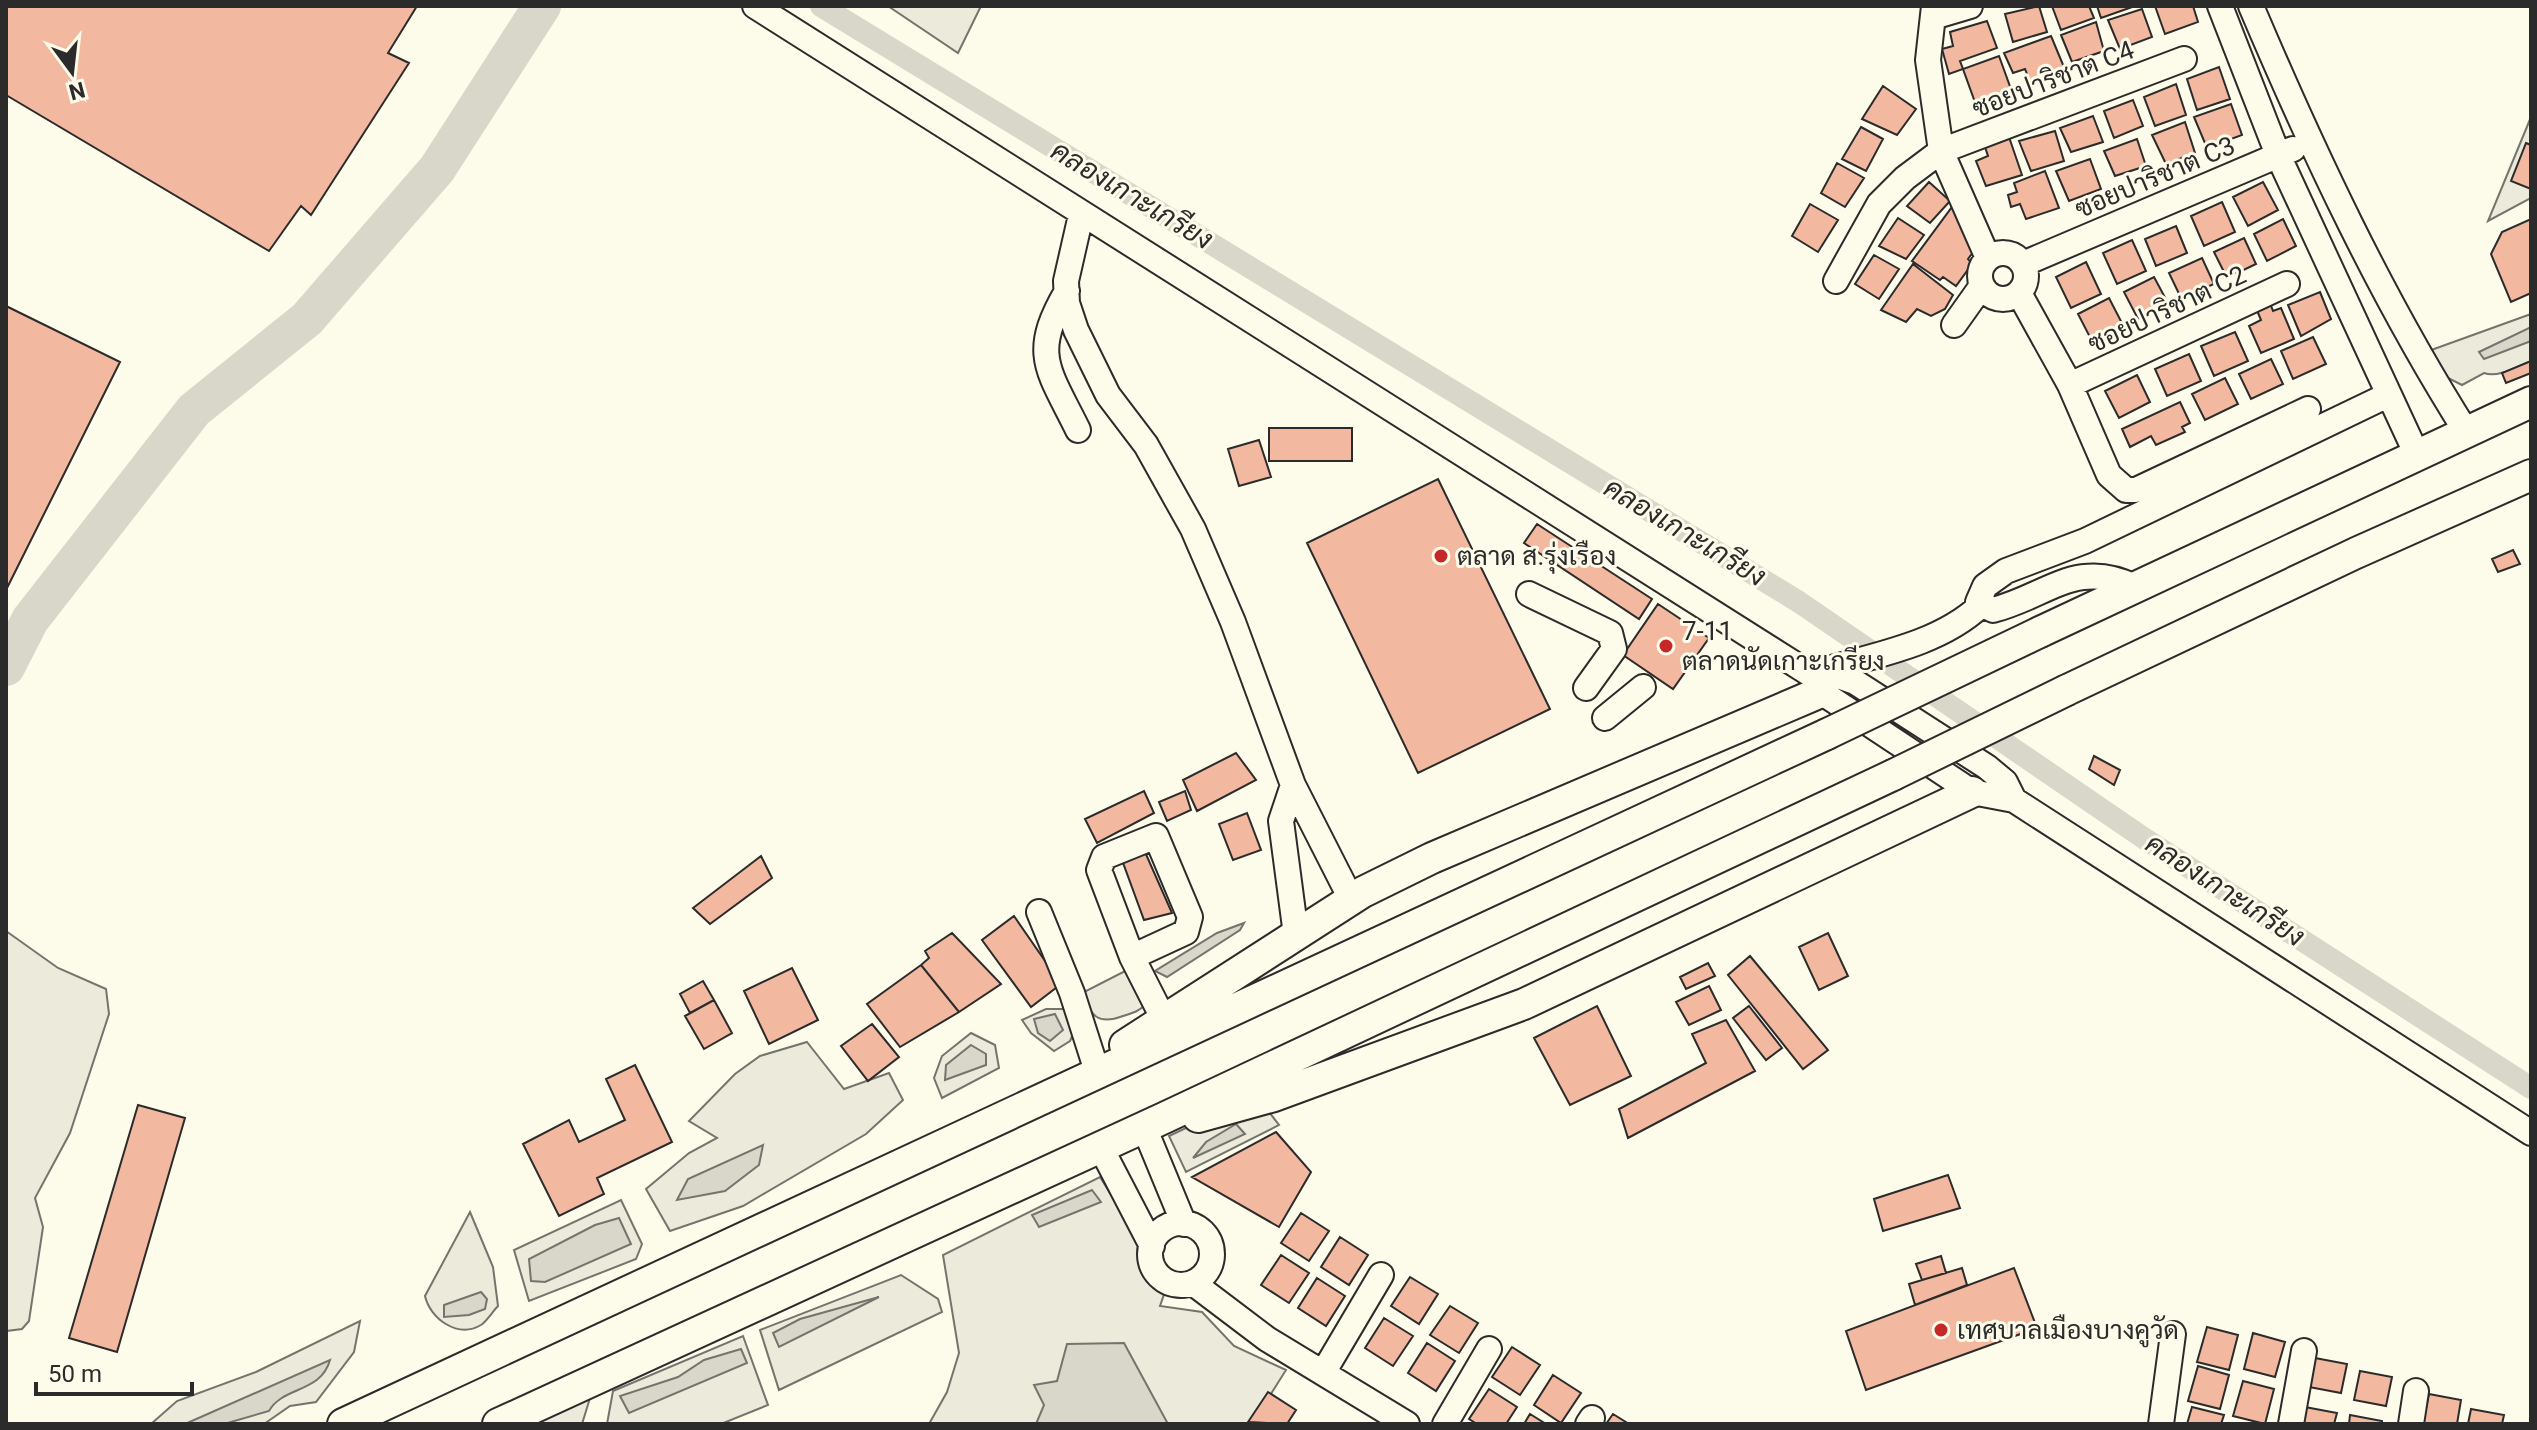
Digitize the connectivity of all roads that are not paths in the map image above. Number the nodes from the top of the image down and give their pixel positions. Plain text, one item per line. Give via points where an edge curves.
1 (755, 6) edge
2 (1970, 6) edge
3 (2220, 6) edge
4 (2251, 6) edge
5 (1933, 11) edge
6 (2184, 59) dead end
7 (2309, 141) junction
8 (1941, 151) junction
9 (2278, 155) junction
10 (1081, 215) junction
11 (1988, 258) junction
12 (2023, 264) junction
13 (1836, 281) dead end
14 (2287, 284) dead end
15 (1981, 287) junction
16 (1067, 291) junction
17 (2019, 293) junction
18 (1954, 325) dead end
19 (2070, 385) junction
20 (2388, 395) junction
21 (2531, 402) edge
22 (2308, 409) dead end
23 (1078, 430) dead end
24 (2467, 433) junction
25 (2417, 455) junction
26 (2531, 475) edge
27 (2135, 587) junction
28 (1529, 594) dead end
29 (1980, 606) junction
30 (1816, 681) junction
31 (1643, 687) dead end
32 (1586, 688) dead end
33 (1605, 718) dead end
34 (1293, 785) junction
35 (1972, 792) junction
36 (2014, 800) junction
37 (1402, 873) junction
38 (1351, 899) junction
39 (1039, 912) dead end
40 (1430, 916) junction
41 (1296, 935) junction
42 (1503, 956) junction
43 (1132, 957) junction
44 (1524, 1004) junction
45 (1164, 1020) junction
46 (1095, 1065) junction
47 (1062, 1090) junction
48 (1154, 1123) junction
49 (2531, 1133) edge
50 (1101, 1148) junction
51 (1184, 1224) junction
52 (1152, 1246) junction
53 (1381, 1275) dead end
54 (1193, 1283) junction
55 (2173, 1334) dead end
56 (1489, 1349) dead end
57 (2304, 1351) dead end
58 (1323, 1373) junction
59 (2416, 1391) dead end
60 (343, 1424) edge
61 (498, 1424) edge
62 (1407, 1424) edge
63 (1445, 1424) edge
64 (2161, 1424) edge
65 (2291, 1424) edge
66 (2411, 1424) edge

1 - 10 street
2 - 5 street
3 - 9 street
4 - 7 street
5 - 8 street via 1928,60
6 - 8 street, ซอยปาริชาต C4
7 - 9 street, ซอยปาริชาต C3
7 - 24 street
8 - 11 street
8 - 13 street, ซอยปาริชาต C4 via 1879,204
9 - 12 street, ซอยปาริชาต C3
9 - 20 street
10 - 16 street via 1067,263
10 - 30 street
11 - 12 street via 2007,253
11 - 15 street via 1979,276
12 - 17 street via 2026,274
14 - 19 street, ซอยปาริชาต C2
15 - 17 street via 1991,297 2006,300
15 - 18 street
16 - 23 street via 1044,342 1048,369
16 - 34 street via 1076,330 1108,395 1146,445 1193,529
17 - 19 street
19 - 22 street via 2109,475 2118,486 2136,490
20 - 25 street
20 - 29 street via 2085,541 2006,571 1985,586
21 - 24 main road
24 - 25 main road
25 - 27 main road
26 - 42 main road, bridge
27 - 29 street via 2105,575 2080,577 2004,607
27 - 40 main road, bridge
28 - 32 street via 1610,633 1614,649
29 - 30 street via 1959,624 1857,660
30 - 35 street
30 - 36 street via 1838,676 1855,682 1987,767 2005,782
30 - 37 main road
31 - 33 street
34 - 38 street
34 - 41 street via 1281,821
35 - 36 street
35 - 44 main road
36 - 49 street
37 - 38 main road
37 - 40 main road
38 - 41 main road
39 - 46 street
40 - 47 main road
41 - 45 main road
42 - 44 main road
42 - 48 main road
43 - 43 street via 1101,881 1100,863 1156,836 1190,926
43 - 45 street
44 - 48 main road via 1274,1096 1200,1117
45 - 46 main road
46 - 47 main road
47 - 60 main road
48 - 50 main road
48 - 51 street
50 - 52 street
50 - 61 main road
51 - 52 street via 1167,1227
51 - 54 street via 1199,1229 1212,1249 1210,1266
52 - 54 street via 1151,1263 1160,1277 1176,1285
53 - 58 street
54 - 58 street
55 - 64 street
56 - 63 street
57 - 65 street
58 - 62 street
59 - 66 street

